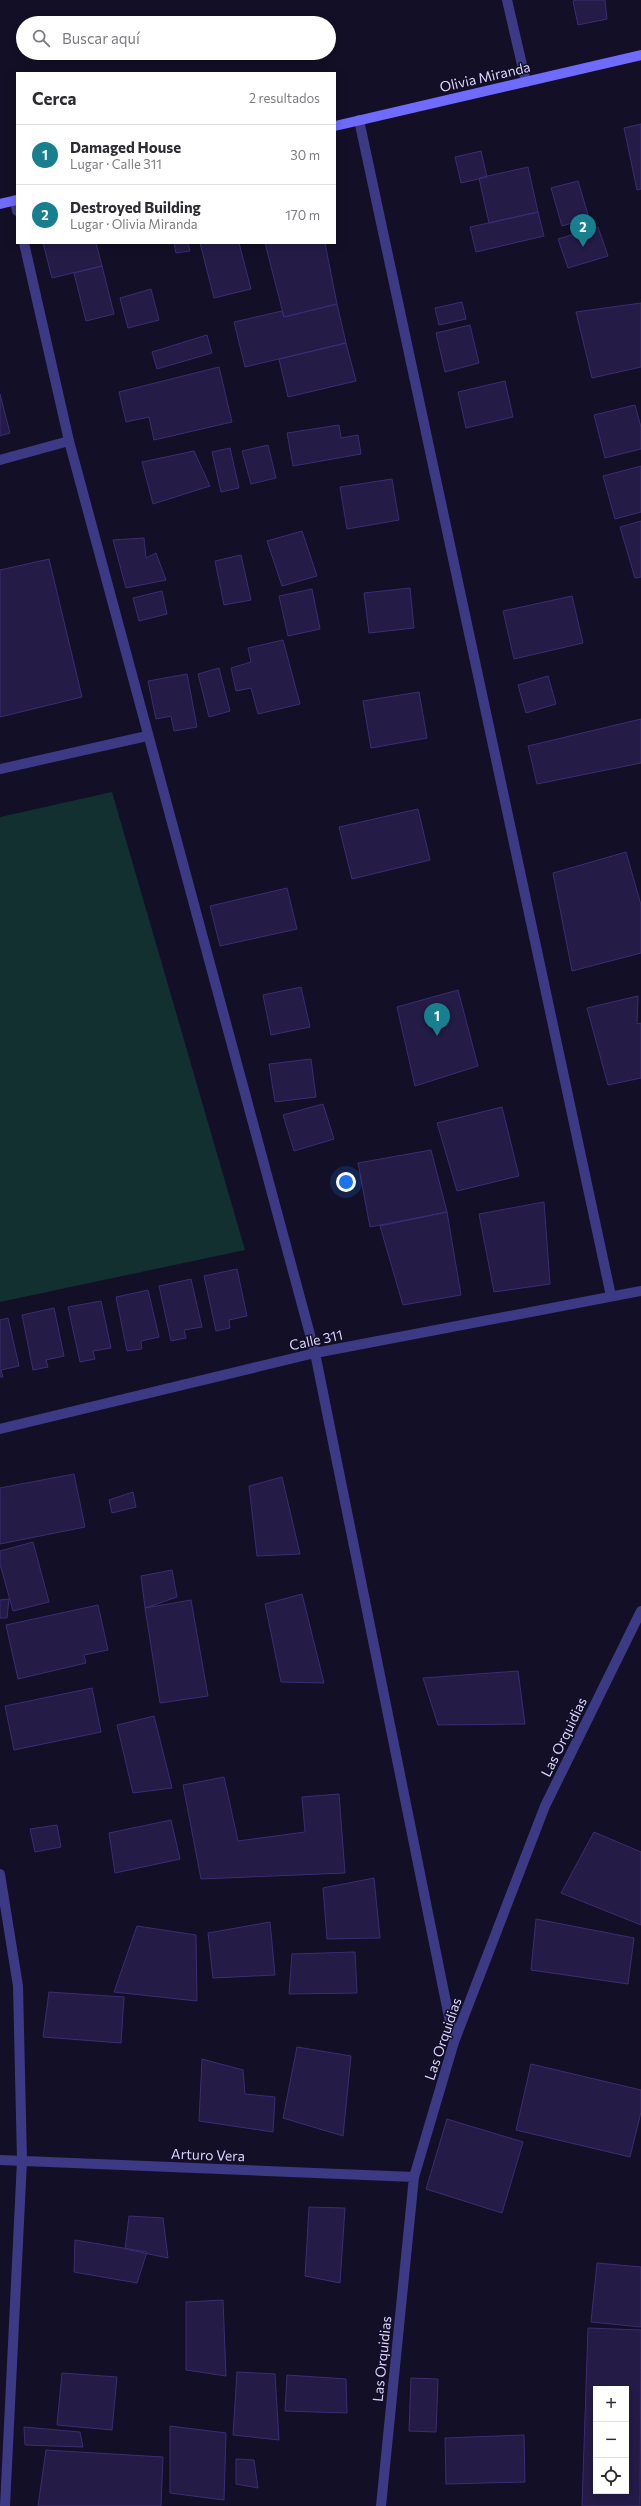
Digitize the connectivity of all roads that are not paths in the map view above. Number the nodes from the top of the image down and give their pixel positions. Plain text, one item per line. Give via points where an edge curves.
1 (507, 0) edge
2 (641, 55) edge
3 (526, 82) junction
4 (359, 120) junction
5 (336, 126) edge
6 (16, 200) edge
7 (0, 204) edge
8 (24, 244) edge
9 (69, 441) junction
10 (0, 460) edge
11 (147, 736) junction
12 (0, 769) edge
13 (641, 1291) edge
14 (611, 1296) junction
15 (315, 1353) junction
16 (0, 1430) edge
17 (641, 1611) edge
18 (0, 1874) edge
19 (454, 2042) junction
20 (0, 2160) edge
21 (22, 2161) junction
22 (414, 2177) junction
23 (5, 2506) edge
24 (381, 2506) edge

1 - 3 street
2 - 3 street, Olivia Miranda
3 - 4 street, Olivia Miranda
4 - 5 street, Olivia Miranda
4 - 14 street
6 - 7 street
8 - 9 street
9 - 10 street
9 - 11 street
11 - 12 street
11 - 15 street
13 - 14 street, Calle 311
14 - 15 street, Calle 311
15 - 16 street, Calle 311
15 - 19 street
17 - 19 street, Las Orquidias via 545,1806
18 - 21 street via 18,1986
19 - 22 street, Las Orquidias
20 - 21 street, Arturo Vera
21 - 22 street, Arturo Vera
21 - 23 street
22 - 24 street, Las Orquidias

